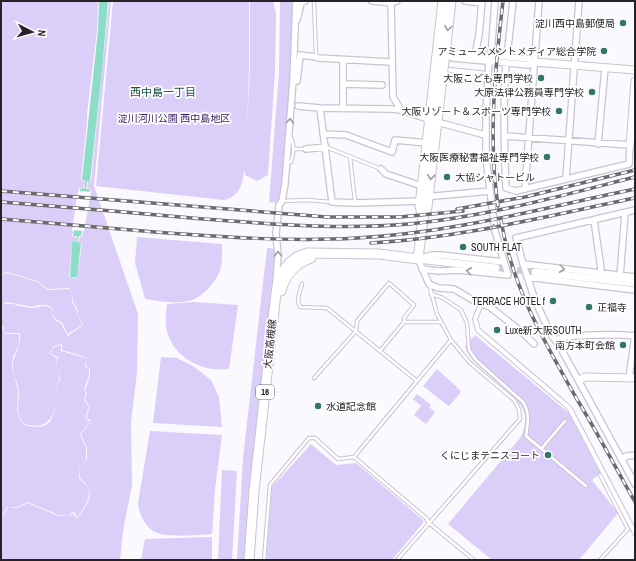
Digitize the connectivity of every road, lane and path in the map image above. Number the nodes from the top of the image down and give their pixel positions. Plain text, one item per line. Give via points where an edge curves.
1 (296, 1) edge
2 (305, 1) edge
3 (314, 1) edge
4 (372, 1) edge
5 (397, 1) edge
6 (443, 1) edge
7 (451, 1) edge
8 (465, 1) edge
9 (496, 1) edge
10 (514, 1) edge
11 (539, 1) edge
12 (579, 1) edge
13 (482, 2) edge
14 (390, 3) junction
15 (295, 22) junction
16 (441, 55) junction
17 (475, 55) junction
18 (316, 56) junction
19 (490, 59) junction
20 (343, 60) junction
21 (507, 60) junction
22 (391, 62) junction
23 (534, 62) junction
24 (574, 65) junction
25 (605, 68) junction
26 (450, 70) dead end
27 (635, 70) edge
28 (488, 74) junction
29 (635, 80) edge
30 (294, 82) junction
31 (344, 84) junction
32 (382, 85) dead end
33 (298, 106) dead end
34 (320, 108) junction
35 (343, 109) junction
36 (401, 110) junction
37 (434, 121) junction
38 (323, 134) junction
39 (485, 135) junction
40 (289, 136) junction
41 (504, 136) junction
42 (529, 139) junction
43 (569, 141) junction
44 (427, 143) junction
45 (598, 144) junction
46 (630, 145) junction
47 (326, 147) junction
48 (306, 148) joint
49 (293, 149) junction
50 (350, 157) junction
51 (287, 164) junction
52 (632, 164) edge
53 (381, 169) joint
54 (566, 179) junction
55 (422, 186) junction
56 (525, 188) junction
57 (490, 191) junction
58 (429, 196) junction
59 (282, 201) junction
60 (421, 201) junction
61 (332, 202) junction
62 (355, 204) junction
63 (635, 210) edge
64 (625, 213) junction
65 (423, 218) junction
66 (594, 220) junction
67 (322, 254) junction
68 (418, 259) junction
69 (503, 262) junction
70 (523, 264) junction
71 (496, 268) tunnel mouth
72 (422, 269) junction
73 (535, 272) tunnel mouth
74 (600, 274) junction
75 (620, 276) junction
76 (528, 277) junction
77 (635, 277) edge
78 (635, 283) edge
79 (302, 284) dead end
80 (429, 284) junction
81 (635, 290) edge
82 (276, 293) junction
83 (431, 294) junction
84 (481, 304) junction
85 (404, 322) junction
86 (441, 322) junction
87 (356, 331) junction
88 (635, 335) edge
89 (451, 340) junction
90 (556, 340) junction
91 (534, 344) dead end
92 (380, 351) junction
93 (634, 356) edge
94 (314, 378) dead end
95 (632, 378) edge
96 (417, 380) junction
97 (579, 380) junction
98 (565, 421) dead end
99 (541, 449) junction
100 (635, 455) edge
101 (354, 457) junction
102 (621, 458) junction
103 (600, 475) dead end
104 (635, 484) edge
105 (586, 486) dead end
106 (429, 522) junction
107 (635, 533) edge
108 (249, 560) edge
109 (254, 560) edge
110 (264, 560) edge
111 (397, 560) edge
112 (474, 560) edge
113 (600, 560) edge

1 - 15 street
2 - 15 street via 301,3
3 - 18 lane
4 - 14 street
5 - 14 street
6 - 16 main road
7 -> 16 main road
8 - 13 street
9 - 19 street
10 - 21 street
11 - 23 street
12 - 24 street
13 - 17 street
14 - 22 street
15 - 30 street
16 - 17 street
16 - 19 street via 453,58
16 - 37 main road
17 - 19 street
18 - 20 street
18 - 30 street via 300,55 297,81
19 - 21 street
19 - 28 street
20 - 22 street
20 - 31 street
21 - 23 street via 529,65
21 - 41 street
22 - 36 street via 393,97
23 - 24 street
23 - 42 street
24 - 25 street
24 - 43 street
25 - 27 street
25 - 45 street
26 - 28 street
28 - 39 street
29 - 46 street
40 -> 30 street
31 - 32 street
31 - 35 street
33 - 34 street
34 - 35 street
34 - 38 street
35 - 36 street
36 - 37 street
37 - 39 street
37 - 44 main road
37 -> 58 main road
38 - 44 street via 346,135 392,152 395,140
38 - 47 street
39 - 57 street
40 - 49 lane
40 - 51 street
41 - 42 street
41 - 56 street via 506,188 516,191
42 - 43 street
42 - 56 street
43 - 45 street
43 - 54 street
44 - 55 main road
45 - 46 street
46 - 52 street
47 - 48 street
47 - 50 lane
47 - 61 street
48 - 49 lane
49 - 51 lane via 291,162
50 - 53 lane
50 - 62 lane
51 - 59 street
52 - 54 street
53 - 55 street via 386,174
54 - 56 street
55 - 60 main road
57 - 58 street
69 -> 57 street via 495,231
58 - 65 main road
59 - 61 lane
82 -> 59 street via 276,233 279,205
60 - 62 street
60 - 65 main road
61 - 62 street
63 - 64 street
64 - 66 street
64 - 75 street
65 - 68 main road
66 - 70 street via 516,238
66 - 74 street
67 - 68 main road, 大阪高槻線 / 16 via 379,254
67 - 82 main road, 大阪高槻線 / 16 via 308,253 293,260 281,273
67 - 109 main road, 大阪高槻線 / 16 via 297,265 286,277 282,289 259,491
68 - 69 street via 441,255
68 - 71 street
68 - 72 street
69 -> 72 street via 508,275
70 -> 74 street
70 - 76 street
72 - 80 street
73 - 78 street
74 - 75 street
75 - 77 street
76 - 81 street
76 - 90 street via 535,300 550,333
79 - 87 lane via 298,303 300,307 327,308
80 - 83 lane
80 - 84 street via 438,288 454,289
82 - 108 main road, 大阪高槻線 / 16
83 - 86 lane
83 - 99 lane via 443,298 464,314 471,354 523,402 528,417 526,436
84 - 91 street via 490,307
84 - 107 street via 475,319 478,330 570,409
85 - 86 lane
85 - 87 lane via 404,318 414,305 389,283 357,321
85 - 92 lane
86 - 89 lane
87 - 92 lane
87 - 94 lane
88 - 90 street via 563,337
88 - 93 street
89 - 96 lane
89 - 106 lane via 470,363 514,400 519,409 520,419
90 - 97 street
92 - 96 lane
93 - 95 street
95 - 97 street via 585,377
96 - 101 lane
97 - 102 street
98 - 99 lane
99 - 105 lane
100 - 102 street
101 - 106 lane
101 - 110 lane via 338,459 315,438 309,438 270,485
102 - 104 street
103 - 113 lane via 628,529
106 - 111 lane
106 - 112 lane

